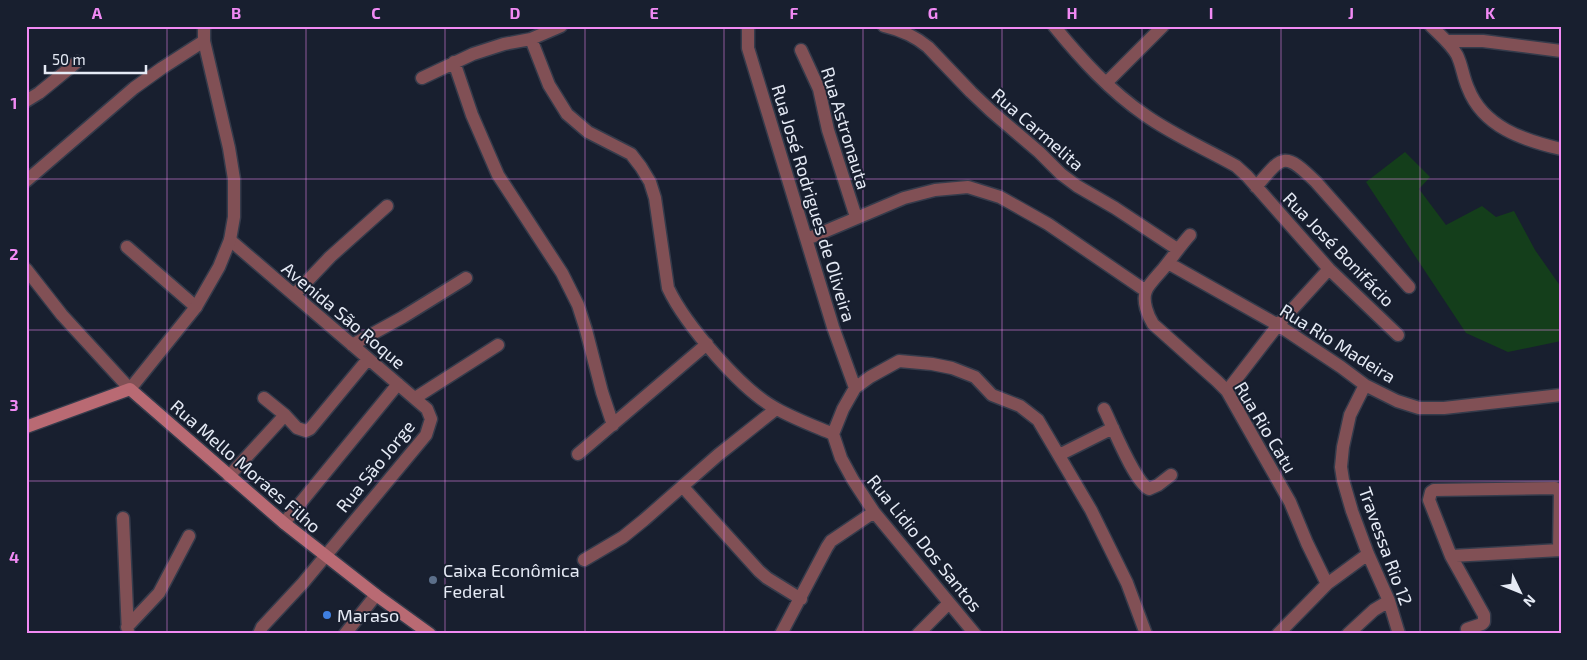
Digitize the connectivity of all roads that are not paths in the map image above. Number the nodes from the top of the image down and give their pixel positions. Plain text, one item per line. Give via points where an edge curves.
1 (204, 26) edge
2 (562, 26) edge
3 (748, 26) edge
4 (884, 26) edge
5 (1054, 26) edge
6 (1162, 26) edge
7 (1431, 26) edge
8 (544, 30) edge
9 (531, 39) junction
10 (204, 41) junction
11 (1446, 41) junction
12 (801, 50) dead end
13 (1561, 51) edge
14 (77, 62) dead end
15 (454, 62) junction
16 (422, 78) dead end
17 (1106, 83) junction
18 (26, 100) edge
19 (1561, 149) edge
20 (26, 181) edge
21 (1256, 187) junction
22 (387, 206) dead end
23 (856, 217) junction
24 (1190, 235) dead end
25 (807, 239) junction
26 (230, 240) junction
27 (127, 247) dead end
28 (1177, 249) junction
29 (1168, 262) junction
30 (26, 269) edge
31 (1329, 269) junction
32 (466, 278) dead end
33 (1409, 287) dead end
34 (1146, 291) junction
35 (294, 295) junction
36 (196, 308) junction
37 (1278, 326) junction
38 (1398, 335) dead end
39 (707, 344) junction
40 (352, 345) junction
41 (498, 345) dead end
42 (368, 358) junction
43 (398, 384) junction
44 (1365, 385) junction
45 (855, 388) junction
46 (130, 389) junction
47 (1227, 391) junction
48 (1561, 395) edge
49 (264, 398) dead end
50 (415, 398) junction
51 (776, 409) junction
52 (1104, 409) dead end
53 (285, 415) junction
54 (431, 419) joint
55 (613, 425) junction
56 (26, 427) edge
57 (1113, 428) junction
58 (833, 434) junction
59 (578, 454) dead end
60 (1059, 455) junction
61 (1171, 475) dead end
62 (229, 476) junction
63 (683, 487) junction
64 (874, 512) junction
65 (123, 518) dead end
66 (284, 523) junction
67 (189, 536) dead end
68 (1560, 550) edge
69 (1368, 554) junction
70 (325, 555) junction
71 (1451, 556) junction
72 (584, 560) dead end
73 (1327, 584) junction
74 (376, 596) junction
75 (801, 599) junction
76 (1389, 601) junction
77 (949, 603) junction
78 (1467, 629) dead end
79 (127, 631) edge
80 (259, 634) edge
81 (345, 634) edge
82 (430, 634) edge
83 (781, 634) edge
84 (918, 634) edge
85 (975, 634) edge
86 (1146, 634) edge
87 (1278, 634) edge
88 (1348, 634) edge
89 (1398, 634) edge

1 - 10 street
2 - 8 street
3 - 25 street, Rua José Rodrigues de Oliveira via 748,48
4 - 28 street, Rua Carmelita via 917,37 984,105 1061,174
5 - 17 street, Rua José Bonifácio
6 - 17 street
7 - 11 street
8 - 9 street
9 - 15 street via 504,44
9 - 39 street via 549,85 567,114 588,132 631,154 650,182 668,288 684,316
10 - 20 street via 134,88
10 - 26 street via 234,179
11 - 13 street via 1483,41
11 - 19 street via 1456,54 1476,104 1488,118 1518,137
12 - 23 street, Rua Astronauta via 819,88 828,130
14 - 18 street
15 - 16 street
15 - 55 street via 498,175 562,273 578,305
17 - 21 street, Rua José Bonifácio via 1158,124 1236,166
21 - 31 street, Rua José Bonifácio
21 - 33 street, Rua José Bonifácio via 1278,162 1284,160 1300,166
22 - 35 street
23 - 25 street
23 - 34 street via 904,198 935,190 968,187 1000,197 1048,224
24 - 28 street
25 - 45 street, Rua José Rodrigues de Oliveira via 832,327
26 - 35 street, Avenida São Roque
26 - 36 street
27 - 36 street
28 - 29 street
29 - 34 street
29 - 37 street, Rua Rio Madeira
30 - 46 street via 62,315
31 - 37 street
31 - 38 street, Rua José Bonifácio
32 - 40 street
34 - 47 street, Rua Rio Catu via 1147,314 1154,324
35 - 40 street, Avenida São Roque
36 - 46 street
37 - 44 street, Rua Rio Madeira
37 - 47 street
39 - 51 street via 741,382
39 - 55 street
40 - 42 street, Avenida São Roque
41 - 50 street
42 - 43 street, Avenida São Roque
42 - 53 street via 310,429 297,428
43 - 50 street, Avenida São Roque
43 - 66 street
44 - 48 street, Rua Rio Madeira via 1419,408
44 - 69 street, Travessa Rio 12 via 1350,415 1341,467 1352,512
45 - 58 street
45 - 60 street via 899,361 952,368 975,376 992,395 1020,406 1032,415
46 - 56 main road
46 - 62 main road, Rua Mello Moraes Filho
47 - 73 street, Rua Rio Catu via 1290,502
49 - 53 street
50 - 54 street, Avenida São Roque via 428,409
51 - 58 street
51 - 63 street
52 - 57 street
53 - 62 street
54 - 70 street, Rua São Jorge via 426,435
55 - 59 street
57 - 60 street
57 - 61 street via 1143,486 1149,489
58 - 64 street, Rua Lidio Dos Santos via 841,458
60 - 86 street via 1127,583
62 - 66 main road, Rua Mello Moraes Filho
63 - 72 street via 623,537
63 - 75 street via 759,571
64 - 75 street via 832,541
64 - 77 street, Rua Lidio Dos Santos
65 - 79 street
66 - 70 main road, Rua Mello Moraes Filho
67 - 79 street via 159,593
68 - 71 street
68 - 71 street via 1560,492 1555,488 1434,490 1429,500
69 - 73 street
69 - 76 street, Travessa Rio 12
70 - 74 main road, Rua Mello Moraes Filho
70 - 80 street
71 - 78 street via 1484,615 1484,622
73 - 87 street
74 - 81 street
74 - 82 main road, Rua Mello Moraes Filho
75 - 83 street
76 - 88 street
76 - 89 street, Travessa Rio 12
77 - 84 street
77 - 85 street, Rua Lidio Dos Santos

